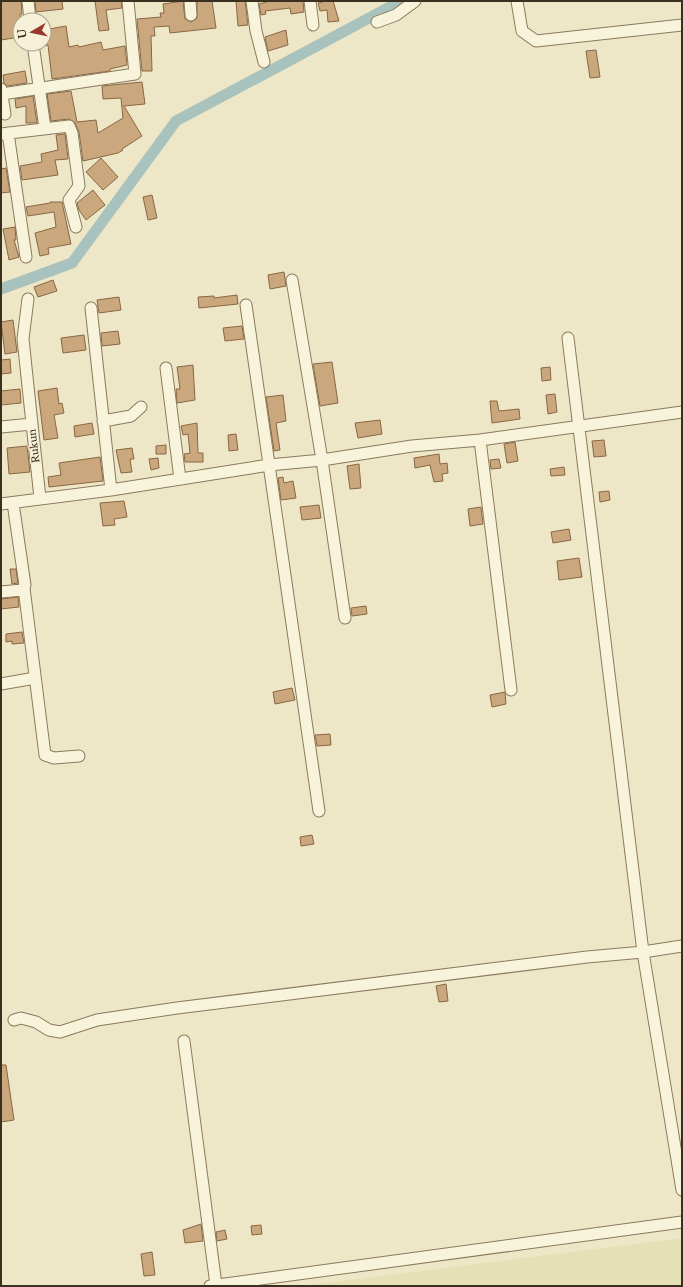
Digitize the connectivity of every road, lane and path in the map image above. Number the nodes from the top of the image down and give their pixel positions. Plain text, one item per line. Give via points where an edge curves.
1 (28, 1) edge
2 (128, 1) edge
3 (190, 1) edge
4 (252, 1) edge
5 (310, 1) edge
6 (415, 1) edge
7 (517, 1) edge
8 (29, 12) edge
9 (191, 15) dead end
10 (377, 22) dead end
11 (313, 24) dead end
12 (682, 25) edge
13 (34, 52) edge
14 (264, 62) dead end
15 (39, 88) junction
16 (2, 92) edge
17 (5, 114) dead end
18 (44, 128) junction
19 (4, 133) edge
20 (76, 227) dead end
21 (26, 257) dead end
22 (292, 280) dead end
23 (28, 299) dead end
24 (246, 305) dead end
25 (91, 308) dead end
26 (568, 338) dead end
27 (166, 368) dead end
28 (141, 407) dead end
29 (682, 412) edge
30 (103, 421) junction
31 (32, 424) junction
32 (579, 425) junction
33 (1, 427) edge
34 (480, 440) junction
35 (322, 460) junction
36 (269, 466) junction
37 (180, 479) junction
38 (111, 490) junction
39 (40, 498) junction
40 (13, 503) junction
41 (1, 504) edge
42 (24, 588) junction
43 (1, 592) edge
44 (345, 618) dead end
45 (35, 678) junction
46 (1, 684) edge
47 (511, 690) dead end
48 (79, 756) dead end
49 (320, 811) dead end
50 (682, 946) edge
51 (643, 952) junction
52 (14, 1020) dead end
53 (184, 1041) dead end
54 (682, 1190) edge
55 (682, 1222) edge
56 (213, 1286) edge

1 - 8 street
2 - 15 street via 135,74
3 - 9 street
4 - 14 street
5 - 11 street
6 - 10 street via 396,15
7 - 12 street via 522,31 536,41
13 - 15 street
15 - 16 street
15 - 18 street
16 - 17 street
18 - 19 street
18 - 20 street via 66,125 71,128 79,186 69,200
19 - 21 street
22 - 35 street
23 - 31 street via 23,339
24 - 36 street
25 - 30 street
26 - 32 street
27 - 37 street
28 - 30 street via 131,416
29 - 32 street
30 - 38 street
31 - 33 street, Rukun
31 - 39 street, Rukun
32 - 34 street
32 - 51 street
34 - 35 street via 412,446
34 - 47 street
35 - 36 street
35 - 44 street
36 - 37 street
36 - 49 street
37 - 38 street
38 - 39 street
39 - 40 street
40 - 41 street
40 - 42 street
42 - 43 street
42 - 45 street
45 - 46 street
45 - 48 street via 45,755 54,758
50 - 51 street
51 - 52 street via 177,1008 97,1020 56,1032 36,1022 21,1018
51 - 54 street
53 - 56 street
55 - 56 street

